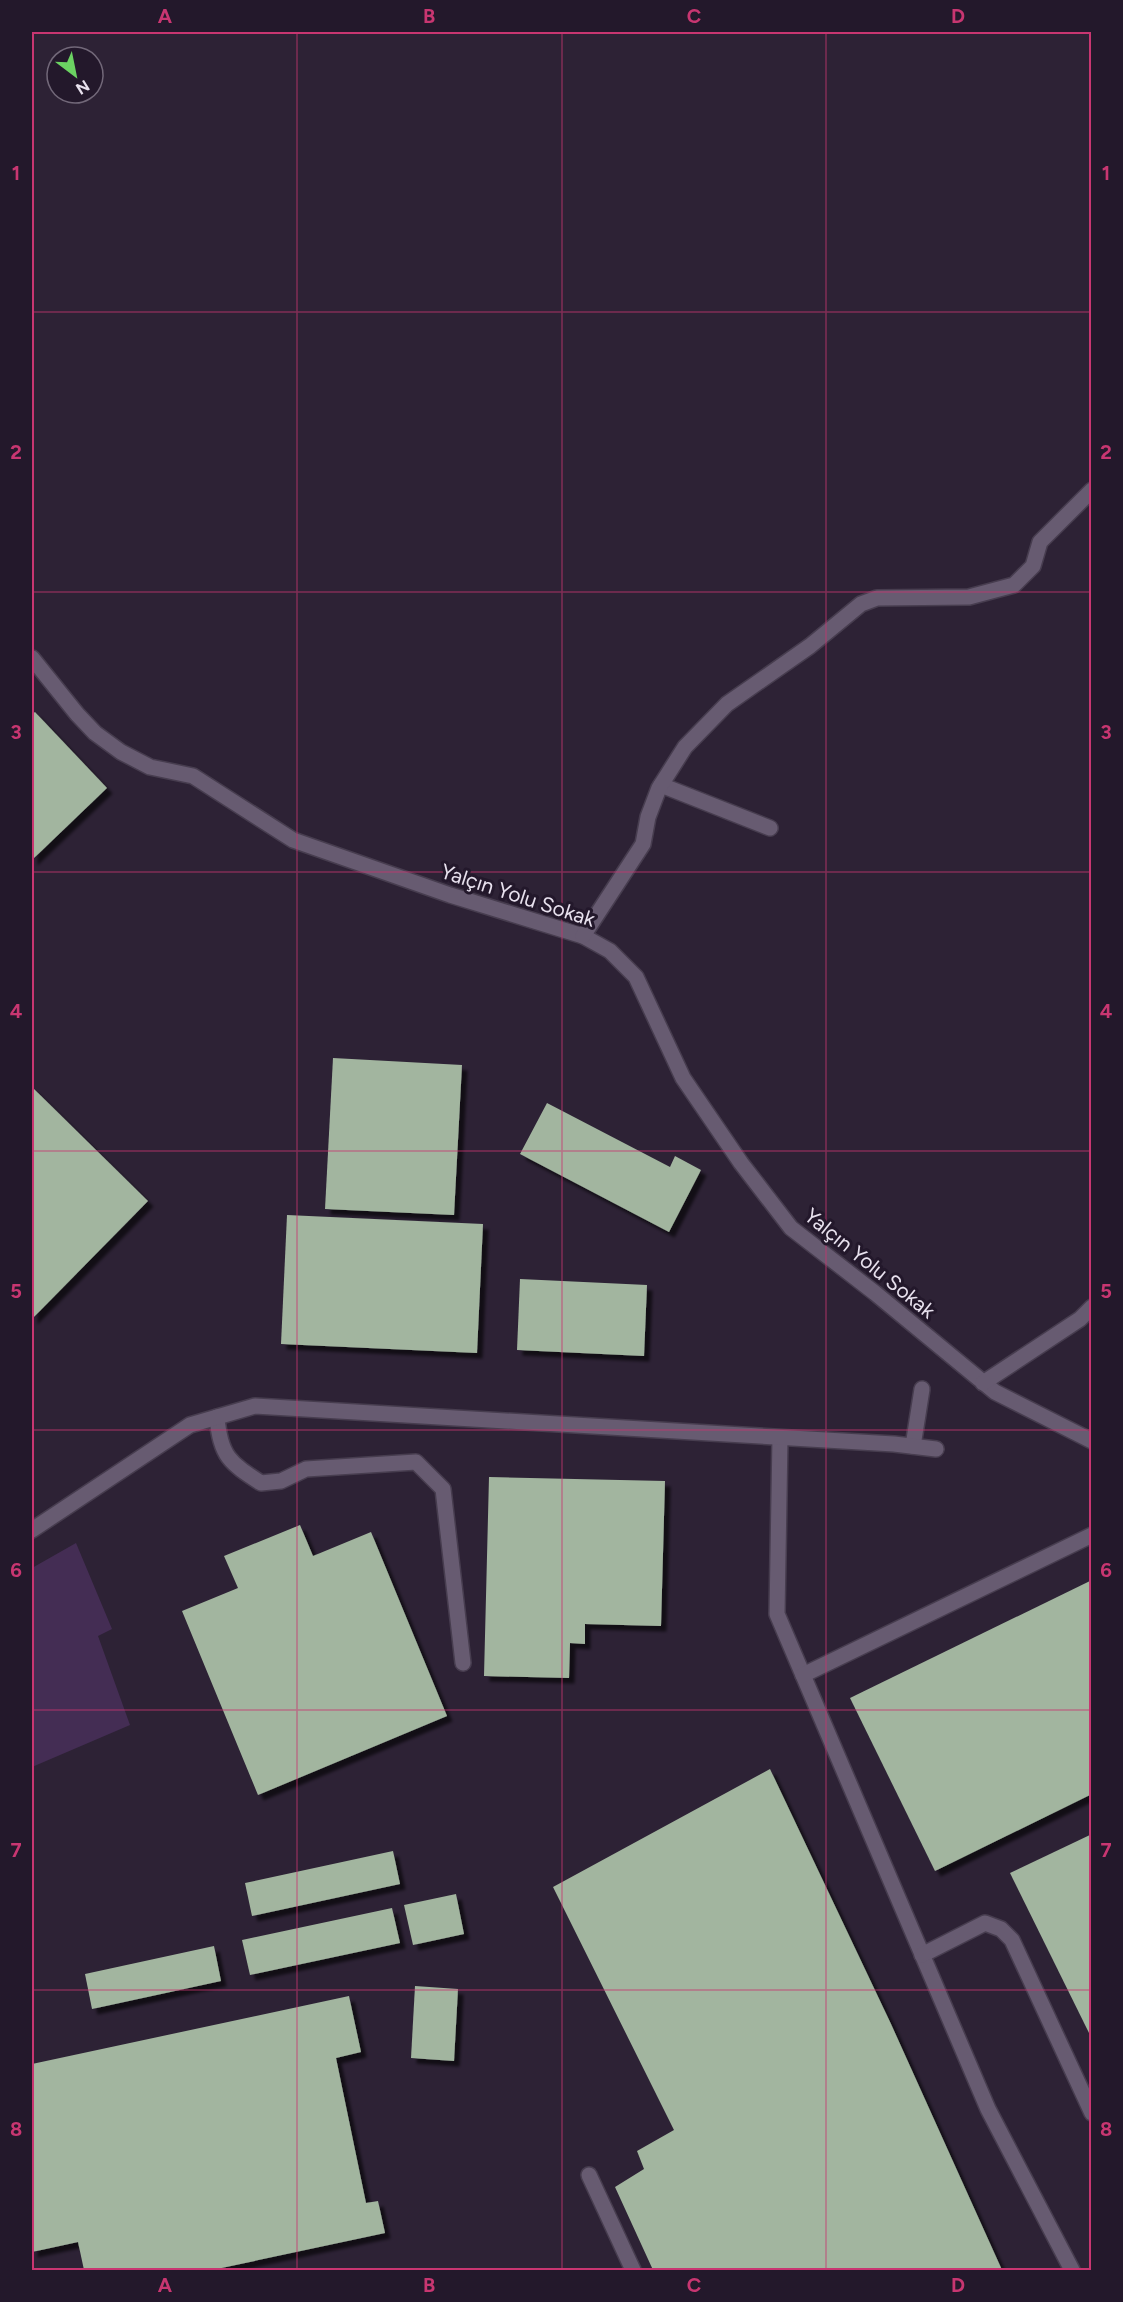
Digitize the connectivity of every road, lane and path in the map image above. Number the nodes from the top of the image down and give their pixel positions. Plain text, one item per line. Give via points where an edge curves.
1 (1092, 490) edge
2 (32, 658) edge
3 (661, 785) junction
4 (770, 828) dead end
5 (583, 936) junction
6 (1092, 1307) edge
7 (983, 1383) junction
8 (922, 1389) dead end
9 (217, 1417) junction
10 (780, 1438) junction
11 (1092, 1441) edge
12 (913, 1446) junction
13 (936, 1449) dead end
14 (32, 1530) edge
15 (1092, 1535) edge
16 (463, 1663) dead end
17 (803, 1675) junction
18 (922, 1955) junction
19 (1092, 2113) edge
20 (589, 2175) dead end
21 (633, 2271) edge
22 (1072, 2271) edge

1 - 3 street via 1040,542 1033,566 1014,585 969,597 877,598 861,604 810,646 727,704 685,747
2 - 5 street, Yalçın Yolu Sokak via 77,714 121,752 150,767 193,776 293,840
3 - 4 street
3 - 5 street via 648,816 643,844
5 - 7 street, Yalçın Yolu Sokak via 610,951 636,977 683,1078 791,1228
6 - 7 street
7 - 11 street, Yalçın Yolu Sokak
8 - 12 street
9 - 10 street via 255,1406
9 - 14 street via 190,1425
9 - 16 street via 219,1442 229,1459 261,1483 281,1481 306,1469 416,1462 442,1489
10 - 12 street
10 - 17 street via 777,1614
12 - 13 street
15 - 17 street
17 - 18 street
18 - 19 street via 985,1923 1001,1929 1012,1940
18 - 22 street via 988,2109
20 - 21 street

